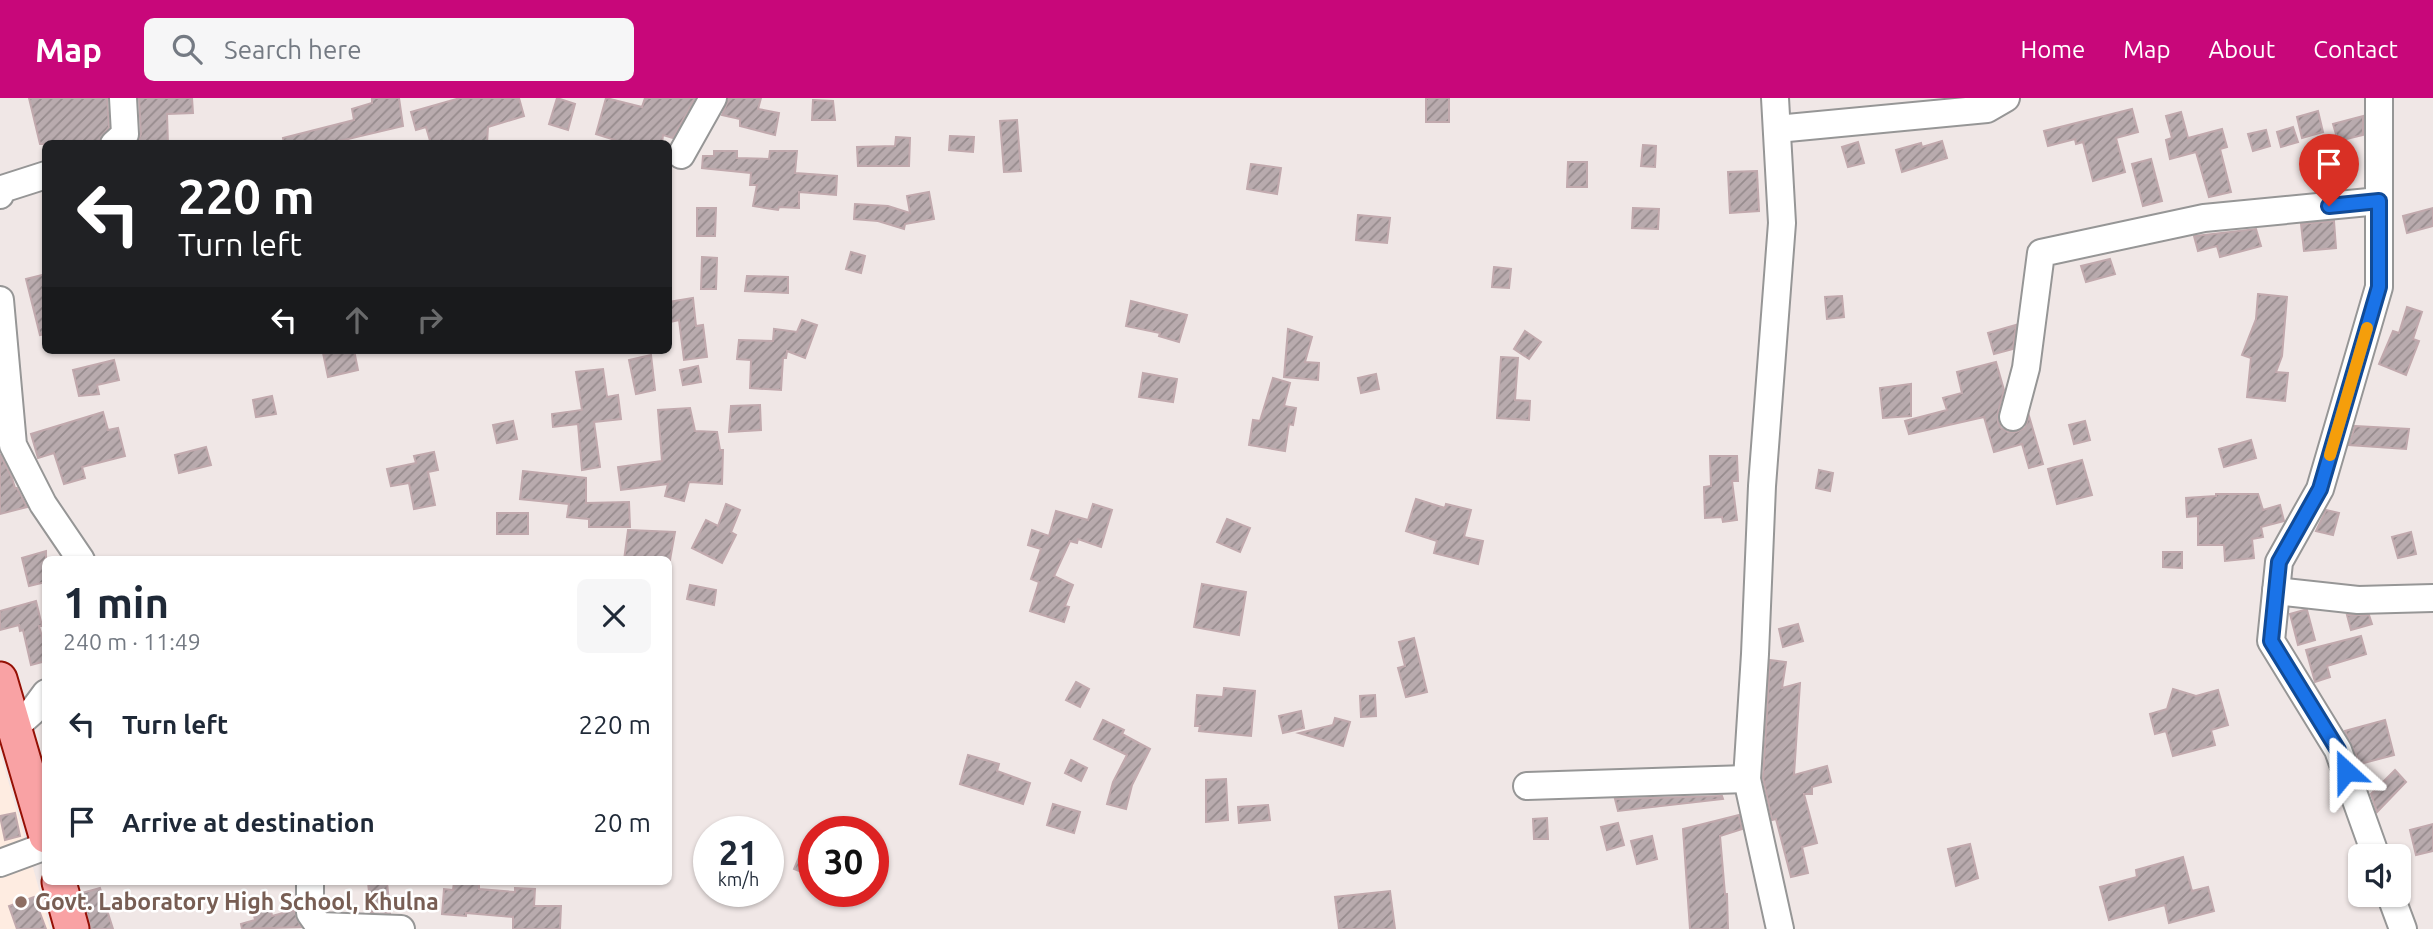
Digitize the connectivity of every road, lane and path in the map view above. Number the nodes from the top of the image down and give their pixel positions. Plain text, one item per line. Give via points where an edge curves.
1 (123, 98) edge
2 (713, 98) edge
3 (1775, 98) edge
4 (2006, 98) edge
5 (2379, 98) edge
6 (1777, 130) junction
7 (118, 140) edge
8 (681, 155) dead end
9 (42, 177) edge
10 (0, 195) edge
11 (2379, 201) junction
12 (0, 300) edge
13 (2013, 417) dead end
14 (78, 556) edge
15 (2276, 591) junction
16 (2433, 598) edge
17 (0, 680) edge
18 (42, 698) edge
19 (14, 728) junction
20 (1747, 779) junction
21 (1527, 786) dead end
22 (41, 804) edge
23 (2372, 844) edge
24 (42, 847) edge
25 (0, 863) edge
26 (60, 885) edge
27 (310, 885) edge
28 (2395, 907) edge
29 (72, 929) edge
30 (401, 929) edge
31 (1780, 929) edge
32 (2403, 929) edge

1 - 7 street via 125,134
2 - 8 street
3 - 6 street
4 - 6 street via 1987,109
5 - 11 street
6 - 20 street via 1782,223
9 - 10 street via 2,189
11 - 13 street via 2204,218 2041,253 2026,368
11 - 15 street via 2379,287 2320,489 2279,562
12 - 14 street via 13,445 43,504
15 - 16 street via 2358,600
15 - 23 street via 2271,641 2338,750
17 - 19 main road
18 - 19 street
19 - 22 main road
20 - 21 street
20 - 31 street
24 - 25 street
26 - 29 main road
27 - 30 street via 310,913 319,926
28 - 32 street

